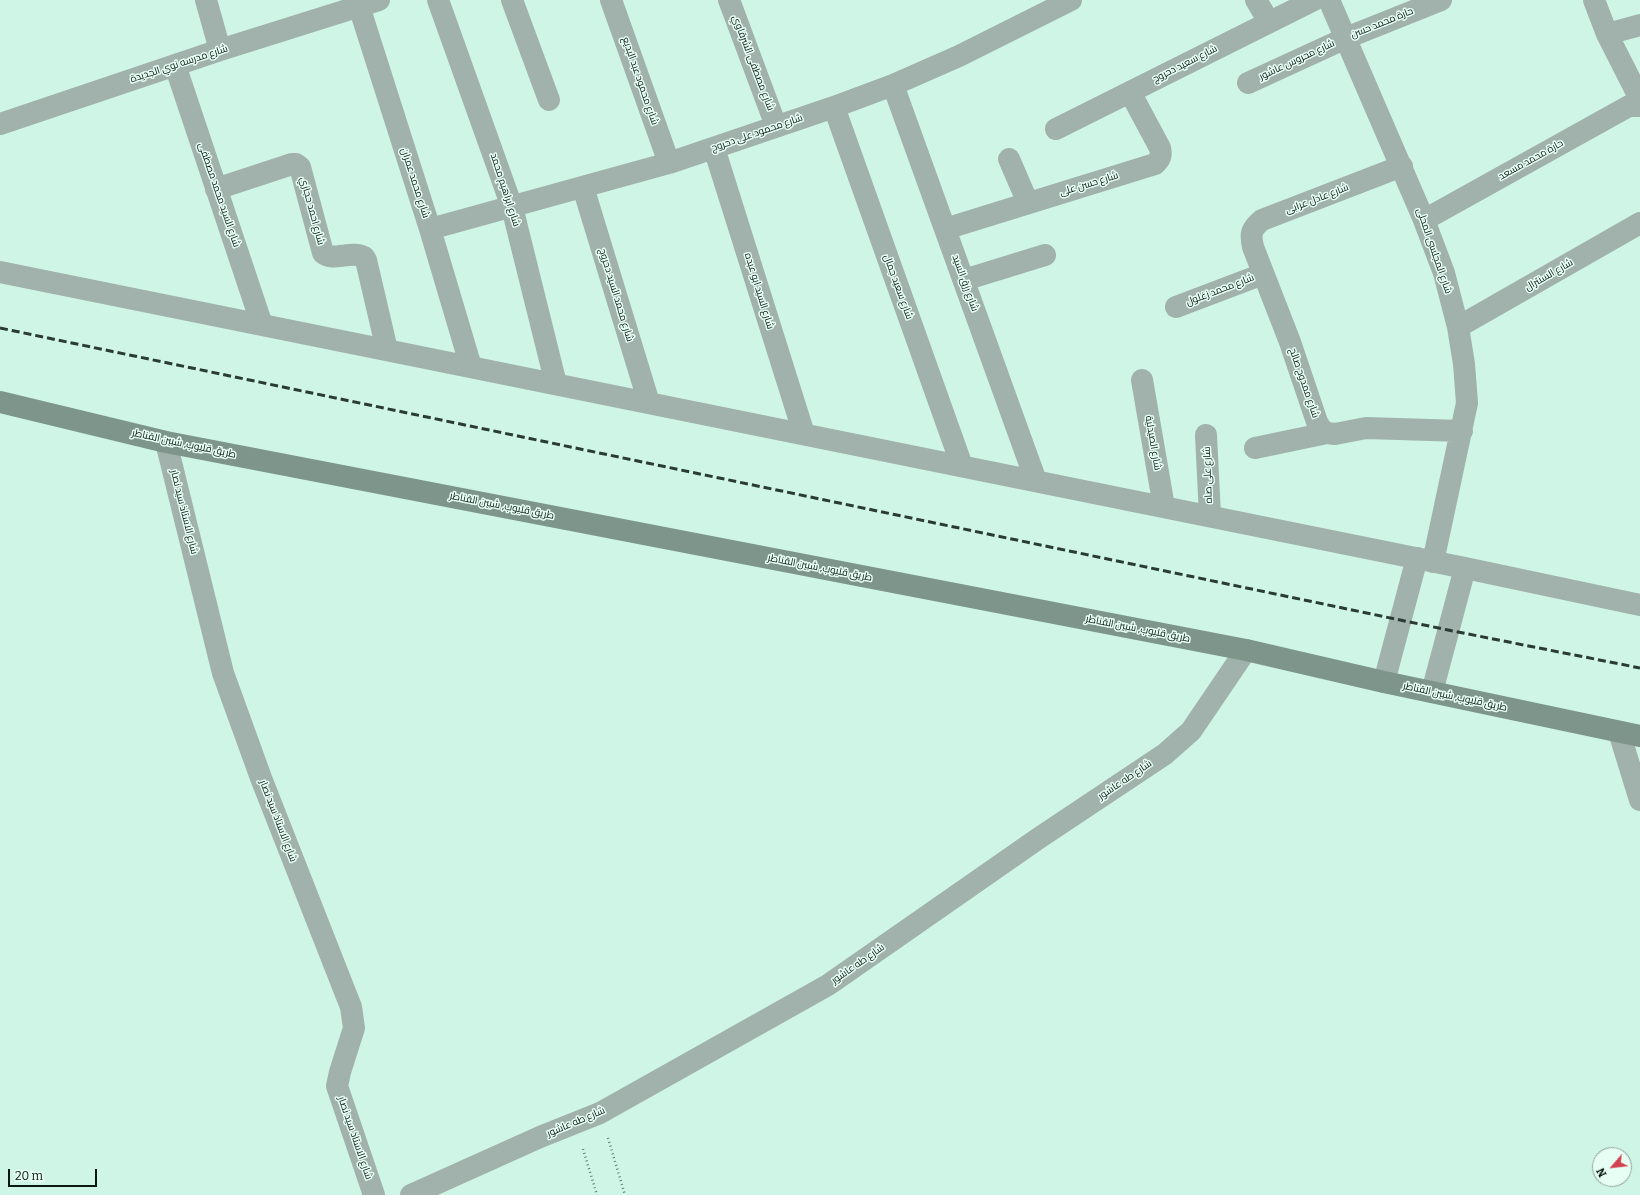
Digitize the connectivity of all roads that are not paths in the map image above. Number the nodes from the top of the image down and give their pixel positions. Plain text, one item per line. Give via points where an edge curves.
1 (206, 0) edge
2 (379, 0) edge
3 (438, 0) edge
4 (512, 0) edge
5 (611, 0) edge
6 (729, 0) edge
7 (1071, 0) edge
8 (1256, 0) edge
9 (1314, 0) edge
10 (1329, 0) edge
11 (1441, 0) edge
12 (1594, 0) edge
13 (358, 4) edge
14 (1269, 22) junction
15 (1640, 25) edge
16 (1607, 34) junction
17 (1346, 38) junction
18 (220, 50) junction
19 (175, 66) junction
20 (1248, 83) dead end
21 (893, 85) junction
22 (1130, 92) junction
23 (1640, 99) edge
24 (549, 100) dead end
25 (1640, 106) edge
26 (834, 107) junction
27 (0, 124) edge
28 (776, 126) junction
29 (1056, 129) dead end
30 (714, 148) junction
31 (1009, 159) dead end
32 (668, 163) junction
33 (1402, 166) junction
34 (582, 187) junction
35 (216, 189) junction
36 (1028, 203) junction
37 (512, 207) junction
38 (1424, 220) junction
39 (1640, 223) edge
40 (945, 229) junction
41 (430, 230) junction
42 (1253, 248) joint
43 (1045, 254) dead end
44 (0, 272) edge
45 (1264, 274) junction
46 (964, 280) junction
47 (1176, 307) dead end
48 (262, 325) junction
49 (1458, 327) junction
50 (387, 350) junction
51 (471, 367) junction
52 (1142, 380) dead end
53 (556, 384) junction
54 (0, 402) edge
55 (649, 403) junction
56 (1462, 431) junction
57 (1327, 433) junction
58 (804, 434) junction
59 (1206, 435) dead end
60 (166, 442) junction
61 (1255, 448) dead end
62 (962, 466) junction
63 (1036, 481) junction
64 (1164, 507) junction
65 (1210, 516) junction
66 (1425, 560) junction
67 (1465, 568) junction
68 (1640, 605) edge
69 (1246, 650) junction
70 (1384, 682) junction
71 (1432, 692) junction
72 (1619, 732) junction
73 (1640, 736) edge
74 (1640, 800) edge
75 (374, 1195) edge
76 (411, 1195) edge

1 - 18 street
2 - 13 street, شارع مدرسه نوي الجديدة
3 - 37 street, شارع ابراهيم محمد
4 - 24 street
5 - 32 street, شارع محمود عبد البديع
6 - 28 street, شارع مصطفى الشرقاوي
7 - 21 street, شارع محمود على دحروج via 959,56
8 - 14 street
9 - 14 street, شارع سعيد دحروج
10 - 17 street, شارع المجلسى المحلى
11 - 17 street, حارة محمد حسن
12 - 16 street
13 - 18 street, شارع مدرسه نوي الجديدة
13 - 41 street, شارع محمد عمران
14 - 22 street, شارع سعيد دحروج
15 - 16 street
16 - 23 street
17 - 20 street, شارع محروس عاشور
17 - 33 street, شارع المجلسى المحلى
18 - 19 street, شارع مدرسه نوي الجديدة
19 - 27 street, شارع مدرسه نوي الجديدة
19 - 35 street, شارع السيد محمد مصطفى
21 - 26 street, شارع محمود على دحروج
21 - 40 street, شارع رزق السيد
22 - 29 street, شارع سعيد دحروج
22 - 36 street, شارع حسن على via 1160,148 1159,160 1155,164
25 - 38 street, حارة محمد مسعد via 1629,106
26 - 28 street, شارع محمود على دحروج
26 - 62 street, شارع سعيد جمال
28 - 30 street, شارع محمود على دحروج
30 - 32 street, شارع محمود على دحروج
30 - 58 street, شارع السيد ابو عبده
31 - 36 street
32 - 34 street, شارع محمود على دحروج
33 - 38 street, شارع المجلسى المحلى
33 - 42 street, شارع عادل عرابى via 1262,220 1254,226 1251,237
34 - 37 street, شارع محمود على دحروج
34 - 55 street, شارع محمد السيد دحروج
35 - 48 street, شارع السيد محمد مصطفى
35 - 50 street, شارع احمد حجازي via 292,164 300,167 323,253 329,257 358,254 366,260
36 - 40 street, شارع حسن على
37 - 41 street, شارع محمود على دحروج
37 - 53 street, شارع ابراهيم محمد
38 - 49 street, شارع المجلسى المحلى via 1444,273
39 - 49 street, شارع السنترال
40 - 46 street, شارع رزق السيد
41 - 51 street, شارع محمد عمران
42 - 45 street, شارع ممدوح صالح
43 - 46 street
44 - 48 street
45 - 47 street, شارع محمد زغلول
45 - 57 street, شارع ممدوح صالح via 1317,422
46 - 63 street, شارع رزق السيد
48 - 50 street
49 - 56 street, شارع المجلسى المحلى via 1467,403
50 - 51 street
51 - 53 street
52 - 64 street, شارع الصيدلية
53 - 55 street
54 - 60 main road, طريق قليوب, شبين القناطر
55 - 58 street
56 - 57 street via 1366,428 1335,434
56 - 66 street, شارع المجلسى المحلى
57 - 61 street
58 - 62 street
59 - 65 street, شارع على صاه
60 - 69 main road, طريق قليوب, شبين القناطر
60 - 75 street, شارع الاستاذ سيد نصار via 223,672 264,785 351,1007 354,1028 337,1086
62 - 63 street
63 - 64 street
64 - 65 street
65 - 66 street
66 - 67 street
66 - 70 street, شارع المجلسى المحلى
67 - 68 street
67 - 71 street
69 - 70 main road, طريق قليوب, شبين القناطر
69 - 76 street, شارع طه عاشور via 1191,731 1165,754 828,985 600,1113
70 - 71 main road, طريق قليوب, شبين القناطر
71 - 72 main road, طريق قليوب, شبين القناطر
72 - 73 main road, طريق قليوب, شبين القناطر
72 - 74 street

